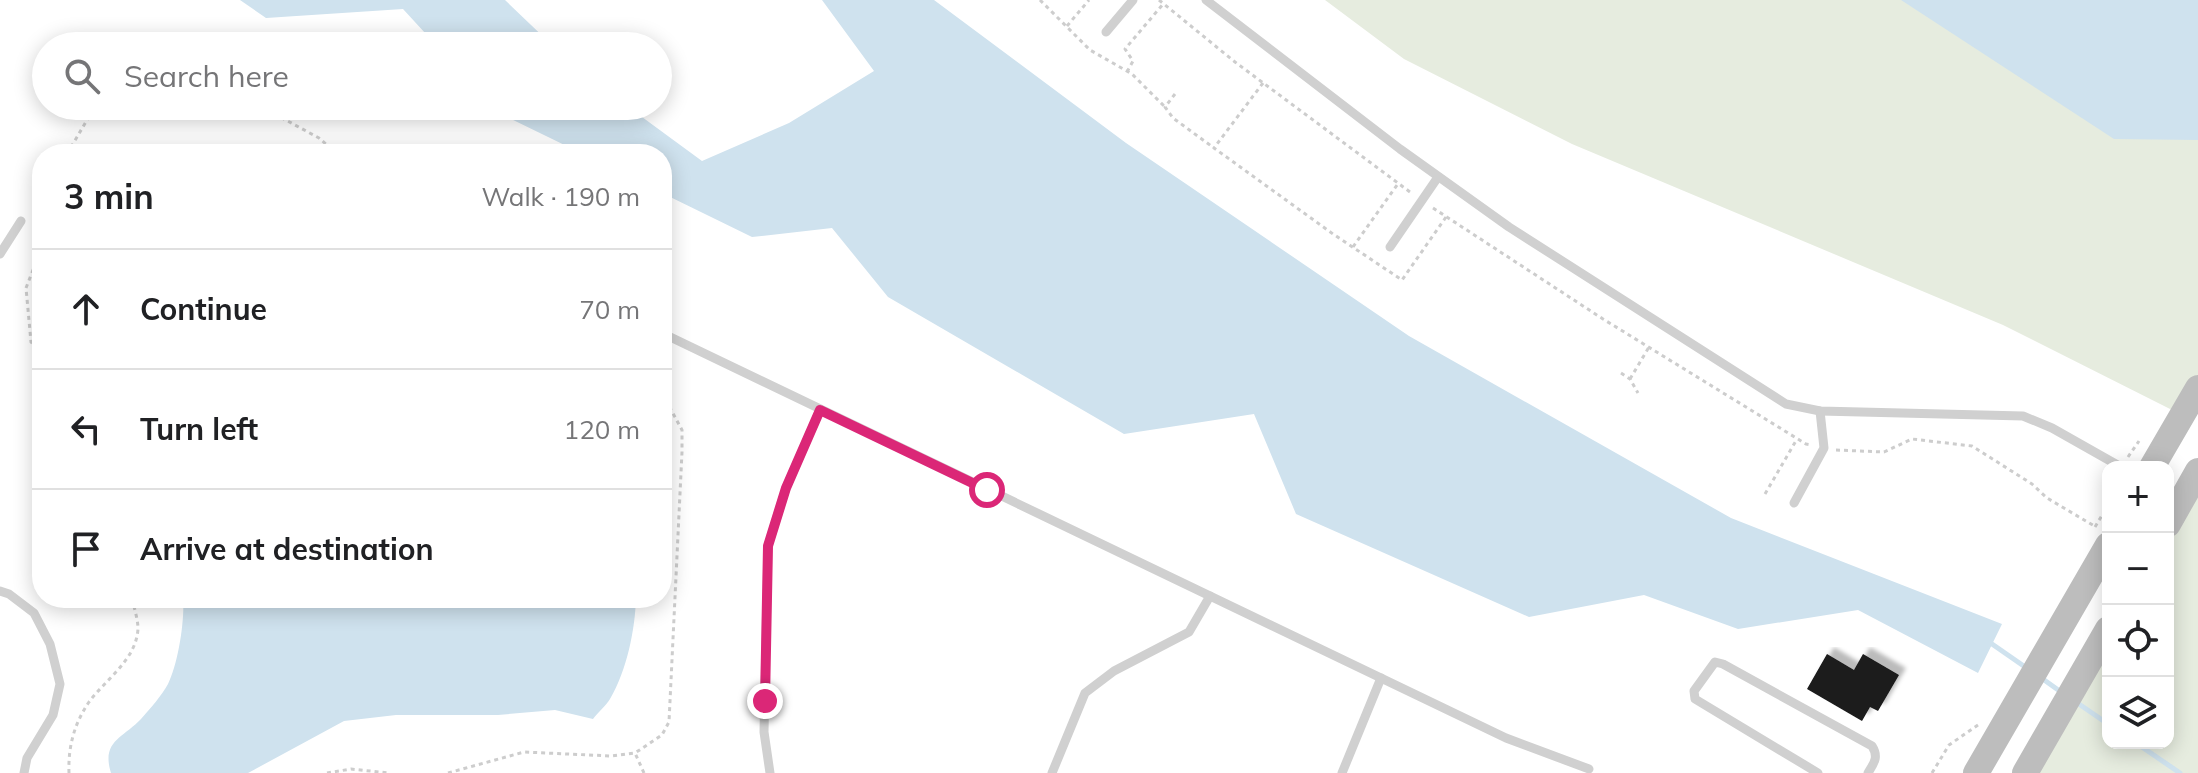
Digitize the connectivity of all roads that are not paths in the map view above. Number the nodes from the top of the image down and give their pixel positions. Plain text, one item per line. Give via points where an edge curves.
1 (1133, 0) edge
2 (1206, 0) edge
3 (1106, 32) dead end
4 (1438, 177) junction
5 (21, 221) dead end
6 (1390, 247) dead end
7 (0, 254) edge
8 (672, 338) edge
9 (2198, 388) edge
10 (820, 410) junction
11 (1820, 411) junction
12 (2110, 461) edge
13 (2155, 461) edge
14 (2198, 471) edge
15 (1794, 503) dead end
16 (2174, 503) edge
17 (2102, 556) edge
18 (0, 591) edge
19 (1210, 596) junction
20 (2102, 640) edge
21 (1381, 678) junction
22 (1589, 769) dead end
23 (24, 773) edge
24 (770, 773) edge
25 (1052, 773) edge
26 (1342, 773) edge
27 (1818, 773) edge
28 (1868, 773) edge
29 (1976, 773) edge
30 (2025, 773) edge

1 - 3 lane
2 - 4 lane
4 - 6 lane
4 - 11 lane via 1786,404
5 - 7 lane
8 - 10 lane
9 - 13 main road
10 - 19 lane
10 - 24 lane via 768,546 764,732
11 - 12 lane via 2023,416
11 - 15 lane via 1824,448
14 - 16 main road
17 - 29 main road
18 - 23 lane via 34,613 50,644 60,684 53,715 27,758
19 - 21 lane
19 - 25 lane via 1189,632 1114,671 1085,693
20 - 30 main road
21 - 22 lane via 1506,738
21 - 26 lane
27 - 28 lane via 1695,699 1694,691 1715,662 1872,746 1876,761

